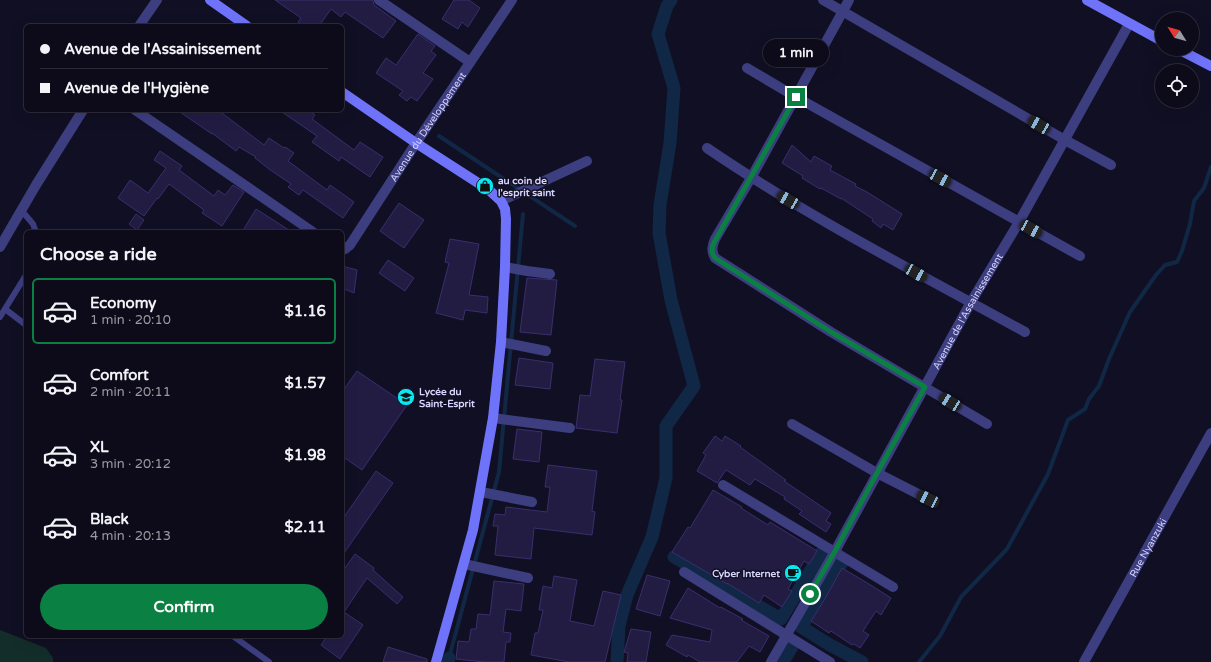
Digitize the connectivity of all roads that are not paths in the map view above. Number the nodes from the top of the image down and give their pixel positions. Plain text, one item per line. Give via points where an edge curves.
1 (157, 0) edge
2 (210, 0) edge
3 (379, 0) edge
4 (512, 0) edge
5 (823, 0) edge
6 (849, 0) edge
7 (1087, 0) edge
8 (842, 12) junction
9 (140, 24) edge
10 (244, 24) edge
11 (1129, 24) junction
12 (1155, 37) edge
13 (1192, 56) edge
14 (470, 62) junction
15 (1209, 65) edge
16 (747, 68) dead end
17 (344, 93) edge
18 (796, 97) junction
19 (82, 112) edge
20 (138, 112) edge
21 (1065, 140) junction
22 (416, 143) junction
23 (707, 148) dead end
24 (587, 161) dead end
25 (1112, 165) dead end
26 (751, 178) junction
27 (501, 201) junction
28 (22, 210) junction
29 (1019, 222) junction
30 (35, 230) edge
31 (310, 230) edge
32 (0, 247) edge
33 (344, 249) edge
34 (1080, 256) dead end
35 (505, 267) junction
36 (550, 274) dead end
37 (24, 278) edge
38 (971, 302) junction
39 (5, 310) junction
40 (0, 317) edge
41 (24, 324) edge
42 (1025, 332) dead end
43 (501, 342) junction
44 (546, 350) dead end
45 (925, 387) junction
46 (493, 418) junction
47 (792, 424) dead end
48 (987, 424) dead end
49 (570, 428) dead end
50 (1211, 433) edge
51 (877, 473) junction
52 (723, 485) dead end
53 (481, 492) junction
54 (928, 499) dead end
55 (532, 502) dead end
56 (834, 553) junction
57 (464, 564) junction
58 (684, 572) dead end
59 (528, 578) dead end
60 (893, 588) dead end
61 (786, 635) junction
62 (236, 638) edge
63 (269, 662) edge
64 (436, 662) edge
65 (771, 662) edge
66 (830, 662) edge
67 (1084, 662) edge

1 - 9 street
2 - 10 street
3 - 14 street
4 - 14 street, Avenue du Développement
5 - 8 street
6 - 8 street
7 - 11 street
8 - 18 street
8 - 21 street
11 - 12 street
11 - 21 street, Avenue de l'Assainissement
13 - 15 street
14 - 22 street, Avenue du Développement
16 - 18 street
17 - 22 street
18 - 26 street
18 - 29 street
19 - 28 street
20 - 31 street
21 - 25 street
21 - 29 street, Avenue de l'Assainissement
22 - 27 street
22 - 33 street, Avenue du Développement via 350,245
23 - 26 street
24 - 27 street
26 - 38 street via 861,243
26 - 45 street via 712,246 715,258 831,332
27 - 35 street via 506,219
28 - 30 lane
28 - 32 street
29 - 34 street
29 - 38 street, Avenue de l'Assainissement
35 - 36 street
35 - 43 street
37 - 39 lane
38 - 42 street
38 - 45 street, Avenue de l'Assainissement
39 - 40 lane
39 - 41 lane
43 - 44 street
43 - 46 street
45 - 48 street
45 - 51 street, Avenue de l'Assainissement
46 - 49 street
46 - 53 street
47 - 51 street
50 - 67 street, Rue Nyanzuki
51 - 54 street
51 - 56 street, Avenue de l'Assainissement
52 - 56 street
53 - 55 street
53 - 57 street
56 - 60 street
56 - 61 street, Avenue de l'Assainissement
57 - 59 street
57 - 64 street
58 - 61 street
61 - 65 street, Avenue de l'Assainissement
61 - 66 street
62 - 63 lane

